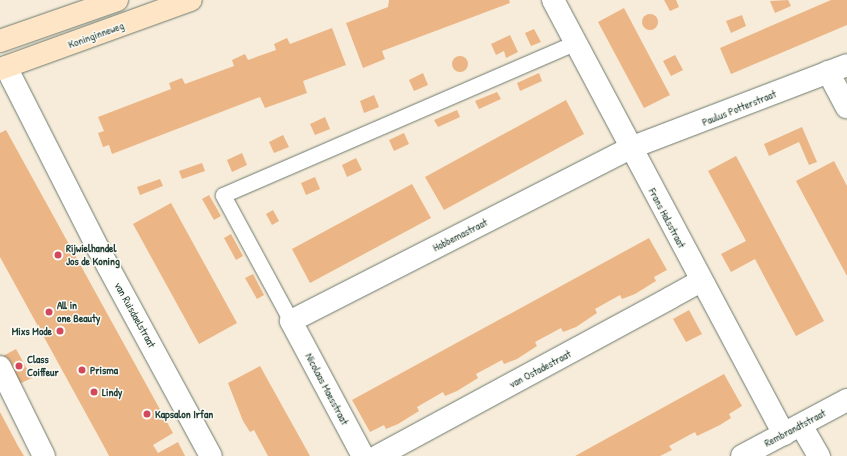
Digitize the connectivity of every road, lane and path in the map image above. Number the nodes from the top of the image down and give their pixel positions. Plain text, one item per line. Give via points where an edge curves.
1 (117, 0) edge
2 (191, 0) edge
3 (553, 0) edge
4 (0, 41) edge
5 (576, 42) junction
6 (3, 68) edge
7 (838, 68) edge
8 (847, 107) edge
9 (630, 148) junction
10 (701, 281) junction
11 (291, 322) junction
12 (0, 367) edge
13 (847, 400) edge
14 (792, 429) junction
15 (44, 456) edge
16 (211, 456) edge
17 (363, 456) edge
18 (378, 456) edge
19 (742, 456) edge
20 (819, 456) edge

1 - 4 main road
2 - 6 main road, Koninginneweg
3 - 5 street, Frans Halsstraat
5 - 9 street, Frans Halsstraat
5 - 11 lane via 223,195
6 - 16 street, van Ruisdaelstraat
7 - 8 street
7 - 9 street, Paulus Potterstraat
9 - 10 street, Frans Halsstraat
9 - 11 street, Hobbemastraat
10 - 14 street, Frans Halsstraat
10 - 18 street, van Ostadestraat
11 - 17 street, Nicolaas Maesstraat
12 - 15 street
13 - 14 street, Rembrandtstraat
14 - 19 street, Rembrandtstraat
14 - 20 street, Frans Halsstraat

